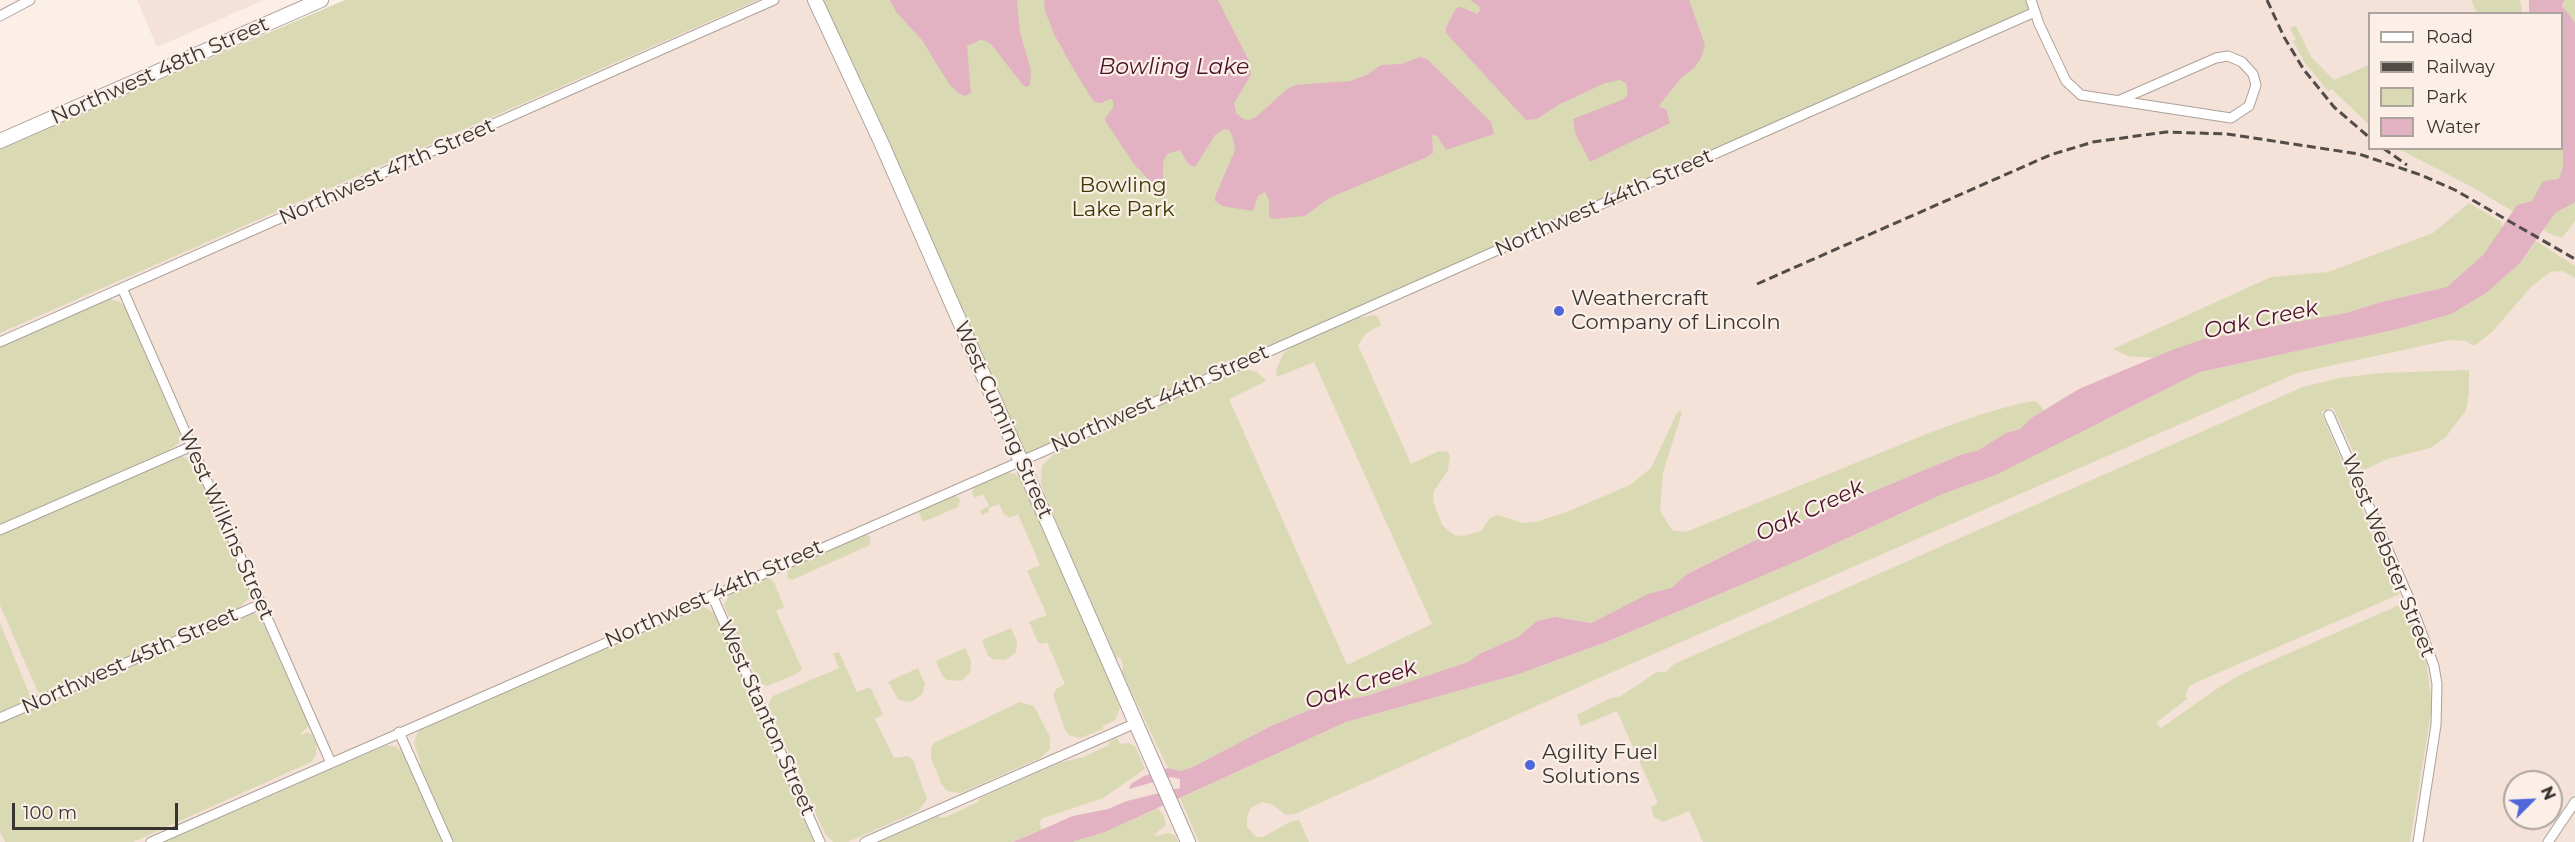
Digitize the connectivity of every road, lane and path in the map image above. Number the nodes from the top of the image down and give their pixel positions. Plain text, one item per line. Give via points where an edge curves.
1 (30, 0) edge
2 (321, 0) edge
3 (774, 0) edge
4 (815, 0) edge
5 (2031, 0) edge
6 (2035, 12) junction
7 (0, 15) edge
8 (2120, 100) junction
9 (0, 141) edge
10 (122, 288) junction
11 (0, 342) edge
12 (2329, 415) dead end
13 (192, 446) junction
14 (1021, 460) junction
15 (0, 530) edge
16 (712, 595) junction
17 (261, 604) junction
18 (0, 718) edge
19 (1136, 723) junction
20 (399, 732) junction
21 (331, 763) junction
22 (2575, 802) edge
23 (1186, 836) edge
24 (151, 842) edge
25 (448, 842) edge
26 (820, 842) edge
27 (865, 842) edge
28 (2418, 842) edge
29 (2548, 842) edge

1 - 7 street
2 - 9 street, Northwest 48th Street
3 - 10 street, Northwest 47th Street
4 - 14 street, West Cuming Street
5 - 6 street
6 - 8 street via 2073,89 2091,97
6 - 14 street, Northwest 44th Street
8 - 8 street via 2228,56 2242,62 2253,74 2256,85 2249,106 2231,118
10 - 11 street, Northwest 47th Street
10 - 13 street, West Wilkins Street
12 - 28 street, West Webster Street via 2434,666 2436,726
13 - 15 street
13 - 17 street, West Wilkins Street
14 - 16 street, Northwest 44th Street
14 - 19 street, West Cuming Street
16 - 20 street, Northwest 44th Street
16 - 26 street, West Stanton Street
17 - 18 street, Northwest 45th Street
17 - 21 street, West Wilkins Street
19 - 23 street, West Cuming Street
19 - 27 street
20 - 21 street, Northwest 44th Street
20 - 25 street
21 - 24 street, Northwest 44th Street
22 - 29 street

